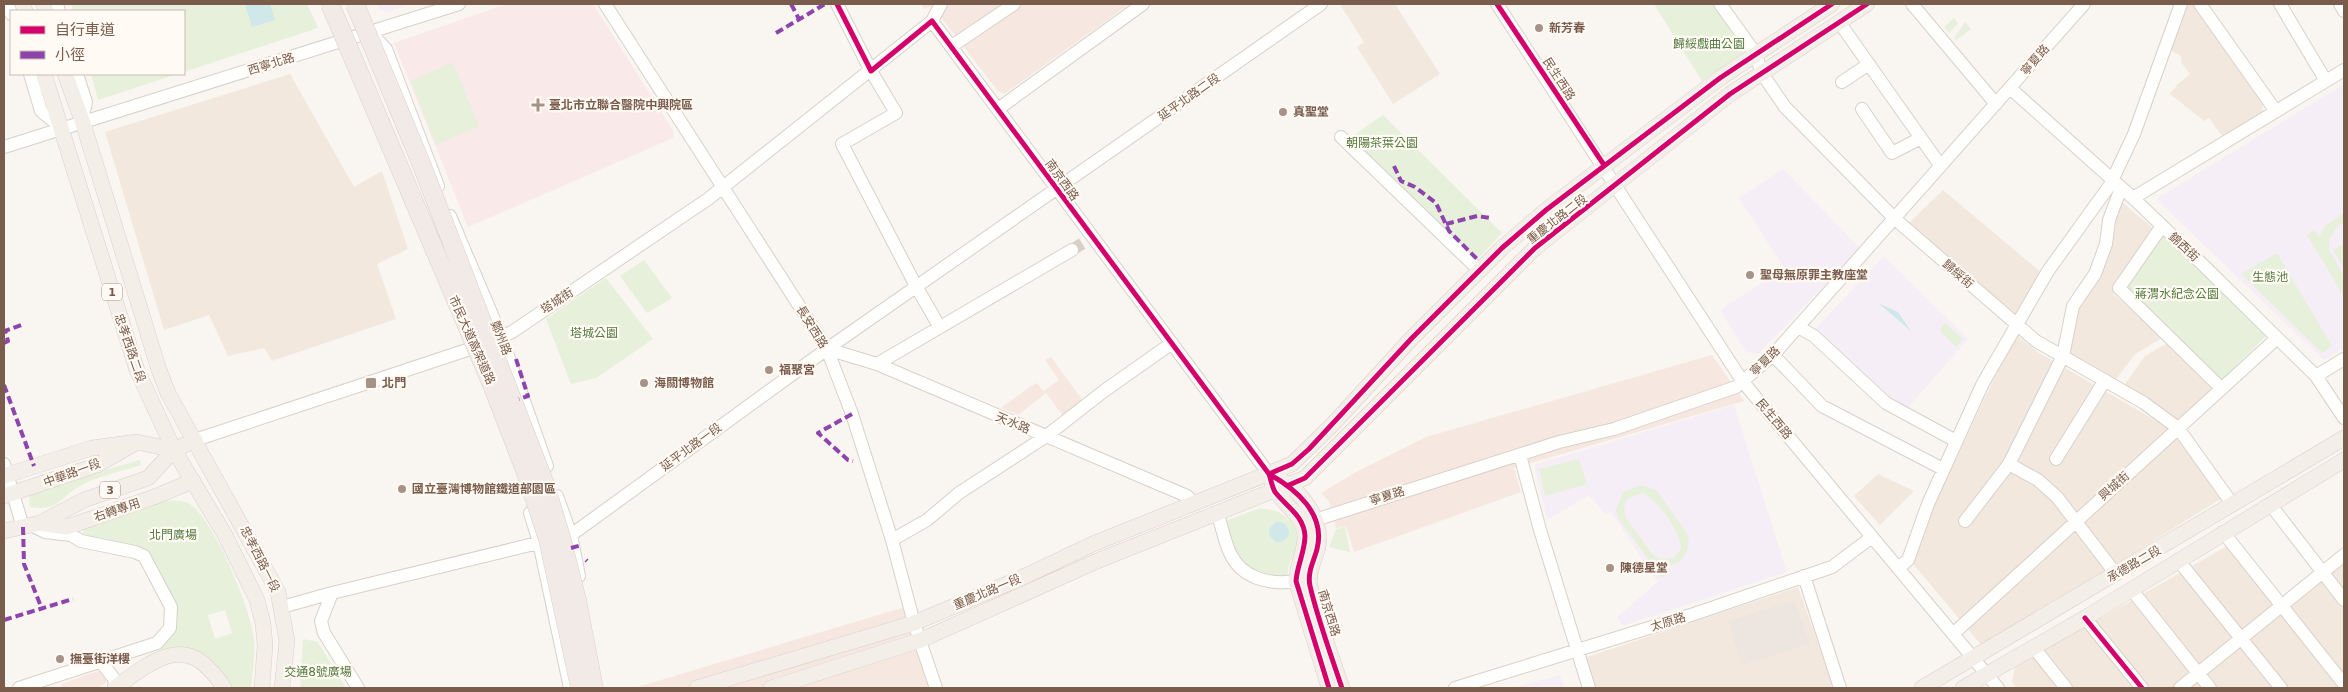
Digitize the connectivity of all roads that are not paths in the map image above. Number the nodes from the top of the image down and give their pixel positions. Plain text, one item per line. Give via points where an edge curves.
1 (323, 4) edge
2 (330, 4) edge
3 (341, 4) edge
4 (356, 4) edge
5 (459, 4) edge
6 (605, 4) edge
7 (837, 4) edge
8 (941, 4) edge
9 (1014, 4) edge
10 (1143, 4) edge
11 (1321, 4) edge
12 (1497, 4) edge
13 (1720, 4) edge
14 (1832, 4) edge
15 (1866, 4) edge
16 (1912, 4) edge
17 (2084, 4) edge
18 (2181, 4) edge
19 (2200, 4) edge
20 (2280, 4) edge
21 (2340, 4) edge
22 (2344, 11) edge
23 (932, 21) junction
24 (1839, 22) junction
25 (370, 32) junction
26 (339, 42) junction
27 (952, 46) junction
28 (1756, 54) junction
29 (1869, 64) junction
30 (2344, 70) edge
31 (871, 71) junction
32 (1761, 72) junction
33 (30, 75) edge
34 (44, 75) edge
35 (65, 75) edge
36 (78, 75) edge
37 (2326, 81) junction
38 (1842, 82) dead end
39 (2010, 88) junction
40 (1996, 104) junction
41 (998, 109) junction
42 (1862, 109) dead end
43 (2275, 110) junction
44 (82, 122) junction
45 (416, 126) junction
46 (61, 128) junction
47 (1341, 137) dead end
48 (1919, 139) junction
49 (382, 145) junction
50 (4, 147) edge
51 (1940, 165) junction
52 (1604, 166) junction
53 (1616, 184) junction
54 (2116, 184) junction
55 (724, 186) junction
56 (1057, 189) junction
57 (2133, 198) junction
58 (432, 217) junction
59 (1896, 219) junction
60 (2162, 226) junction
61 (1072, 250) tunnel mouth
62 (1480, 271) junction
63 (916, 286) junction
64 (481, 289) junction
65 (454, 308) junction
66 (481, 314) junction
67 (2015, 324) junction
68 (940, 326) junction
69 (1798, 327) junction
70 (467, 329) junction
71 (501, 336) junction
72 (2276, 339) junction
73 (1172, 343) junction
74 (470, 349) junction
75 (826, 349) junction
76 (1773, 356) junction
77 (2063, 356) junction
78 (2344, 359) edge
79 (877, 364) junction
80 (2316, 376) junction
81 (2105, 380) junction
82 (1743, 382) junction
83 (2221, 388) junction
84 (2344, 418) edge
85 (2178, 428) junction
86 (1045, 437) junction
87 (2344, 438) edge
88 (195, 440) junction
89 (1956, 441) junction
90 (137, 442) junction
91 (174, 450) junction
92 (1520, 455) junction
93 (2056, 459) dead end
94 (2344, 460) edge
95 (2009, 464) junction
96 (1943, 469) junction
97 (5, 472) edge
98 (1269, 474) junction
99 (193, 481) junction
100 (1289, 485) junction
101 (1274, 491) junction
102 (8, 495) edge
103 (1195, 504) junction
104 (2270, 504) junction
105 (2233, 505) junction
106 (1217, 512) junction
107 (1315, 520) junction
108 (1965, 521) dead end
109 (2076, 521) junction
110 (32, 525) junction
111 (4, 531) edge
112 (2224, 532) junction
113 (571, 535) junction
114 (1872, 537) junction
115 (892, 540) junction
116 (539, 542) junction
117 (2344, 555) edge
118 (2178, 560) junction
119 (1898, 568) junction
120 (2323, 572) junction
121 (2116, 574) junction
122 (1804, 576) junction
123 (1296, 581) junction
124 (2131, 589) junction
125 (332, 593) junction
126 (2344, 600) edge
127 (2281, 606) junction
128 (282, 607) junction
129 (2085, 618) junction
130 (914, 623) junction
131 (1953, 634) junction
132 (2241, 639) junction
133 (921, 640) junction
134 (2034, 648) junction
135 (1577, 650) junction
136 (1973, 658) junction
137 (101, 662) junction
138 (768, 666) junction
139 (2198, 674) junction
140 (1987, 675) junction
141 (2344, 684) edge
142 (777, 687) edge
143 (18, 688) edge
144 (115, 688) edge
145 (224, 688) edge
146 (262, 688) edge
147 (282, 688) edge
148 (358, 688) edge
149 (570, 688) edge
150 (580, 688) edge
151 (594, 688) edge
152 (602, 688) edge
153 (697, 688) edge
154 (936, 688) edge
155 (1328, 688) edge
156 (1342, 688) edge
157 (1455, 688) edge
158 (1589, 688) edge
159 (1840, 688) edge
160 (1922, 688) edge
161 (1963, 688) edge
162 (1998, 688) edge
163 (2066, 688) edge
164 (2142, 688) edge
165 (2180, 688) edge
166 (2210, 688) edge
167 (2281, 688) edge

1 - 26 street
2 - 70 highway, 市民大道高架道路, bridge
3 - 58 highway
4 - 25 street, 鄭州路
4 - 66 highway, 市民大道高架道路, bridge
5 - 25 street, 西寧北路
6 - 55 street, 長安西路
7 - 31 street
8 - 23 street
9 - 27 street
10 - 41 street
11 - 56 street, 延平北路二段
12 - 52 street, 民生西路
13 - 28 street, 歸綏街
14 - 28 main road, 重慶北路二段
15 - 24 main road, 重慶北路二段
16 - 40 street
17 - 39 street, 寧夏路
18 - 54 street
19 - 43 street
20 - 37 street
21 - 22 street
23 - 27 street, 南京西路
23 - 31 street
24 - 29 street
24 - 32 main road, 重慶北路二段
25 - 26 street, 西寧北路
25 - 45 street, 鄭州路 via 386,49
26 - 44 street, 西寧北路
26 - 49 street
27 - 41 street, 南京西路
28 - 32 street, 歸綏街
28 - 52 main road, 重慶北路二段
29 - 38 street
29 - 48 street
30 - 37 street
31 - 55 street, 塔城街
31 - 63 street via 896,113 842,144
32 - 53 main road, 重慶北路二段
32 - 59 street, 歸綏街 via 1785,107
33 - 46 street via 41,111
34 - 46 main road, 忠孝西路二段 / 1
35 - 44 main road, 忠孝西路二段 / 1
36 - 44 street, 忠孝西路二段 via 86,102
37 - 43 street
39 - 40 street, 寧夏路
39 - 54 street, 錦西街
40 - 51 street, 寧夏路
41 - 56 street, 南京西路
42 - 48 street via 1892,153
43 - 57 street
44 - 46 street, 西寧北路
44 - 88 main road, 忠孝西路二段 / 1 via 159,370 168,393
45 - 49 street via 403,138
45 - 64 street, 鄭州路
46 - 50 street, 西寧北路
46 - 91 main road, 忠孝西路二段 / 1 via 136,370
47 - 62 street
48 - 51 street
49 - 65 street
51 - 59 street, 寧夏路
52 - 53 street, 民生西路
52 - 62 main road, 重慶北路二段 via 1546,210
53 - 82 street, 民生西路
53 - 100 main road, 重慶北路二段 via 1536,248 1305,478
54 - 57 street, 錦西街
54 - 67 street via 2048,271
54 - 77 street via 2106,244 2095,274 2073,306
55 - 71 street, 塔城街 via 584,284
55 - 75 street, 長安西路
56 - 63 street, 延平北路一段
56 - 73 street, 南京西路 via 1090,239
57 - 60 street, 錦西街
58 - 66 highway, bridge
58 - 70 highway, bridge
59 - 67 street, 歸綏街
59 - 69 street, 寧夏路
60 - 72 street, 錦西街
60 - 83 street via 2119,288
61 - 68 street
62 - 98 main road, 重慶北路二段 via 1405,345 1309,449 1292,464
63 - 68 street
63 - 75 street, 延平北路一段
64 - 65 street via 468,283 459,284 451,297
64 - 71 street, 鄭州路
65 - 74 street
66 - 151 highway, 市民大道高架道路, bridge via 545,484 562,540
67 - 77 street, 歸綏街
67 - 89 street
68 - 79 street
69 - 76 street, 寧夏路
69 - 89 street via 1814,336 1886,403
70 - 150 highway, 市民大道高架道路, bridge via 526,473 548,540
71 - 74 street, 塔城街
71 - 113 street, 鄭州路
72 - 80 street, 錦西街
72 - 83 street, 興城街
73 - 86 street
73 - 98 street, 南京西路
74 - 88 street, 塔城街
74 - 116 street
75 - 79 street, 天水路
75 - 113 street, 延平北路一段
75 - 115 street, 長安西路 via 852,414
76 - 82 street, 寧夏路
76 - 96 street via 1822,406
77 - 81 street, 歸綏街
77 - 95 street
78 - 80 street
79 - 86 street, 天水路
80 - 84 street, 錦西街
81 - 85 street, 歸綏街
81 - 93 street
82 - 92 street, 寧夏路 via 1614,429
82 - 114 street, 民生西路
83 - 85 street, 興城街
85 - 105 street, 歸綏街
85 - 109 street, 興城街
86 - 103 street, 天水路 via 1187,496
86 - 115 street via 959,493 928,520
87 - 105 main road, 承德路二段
88 - 91 main road, 3
88 - 128 main road, 忠孝西路一段 / 1 via 271,576
89 - 96 street
90 - 91 main road, 中華路一段
90 - 97 main road, 中華路一段 via 92,448
90 - 102 main road, 中華路一段 / 3 via 98,465
91 - 99 main road, 忠孝西路一段 / 1
91 - 110 main road, 3 via 148,478 84,500
92 - 107 street, 寧夏路
92 - 135 street
94 - 104 main road, 承德路二段
95 - 108 street
95 - 109 street via 2038,480
96 - 119 street via 1908,560
97 - 102 street
98 - 100 main road, 南京西路
98 - 101 main road, 南京西路
98 - 103 main road, 重慶北路一段
99 - 110 main road, 右轉專用 via 67,527
99 - 146 main road, 忠孝西路一段 / 1 via 238,559 257,600 265,645
100 - 101 main road, 重慶北路一段
100 - 107 main road, 南京西路 via 1304,500
101 - 106 main road, 重慶北路一段
101 - 123 main road, 南京西路 via 1293,510 1304,529
102 - 110 street
103 - 130 main road, 重慶北路一段 via 1095,543
104 - 112 main road, 承德路二段
104 - 120 street
105 - 121 main road, 承德路二段
106 - 123 street via 1230,553 1240,569 1272,582
106 - 133 main road, 重慶北路一段 via 1097,561
107 - 156 main road, 南京西路 via 1318,544 1310,584
109 - 121 street
109 - 131 street, 興城街
110 - 111 main road, 3
110 - 137 street via 45,532 71,535 92,544 135,552 146,560 169,601 170,628 157,643
112 - 118 main road, 承德路二段
112 - 127 street
113 - 116 street, 延平北路一段
113 - 152 street, 鄭州路
114 - 119 street, 民生西路
114 - 122 street, 太原路 via 1832,567
115 - 130 street, 長安西路
116 - 125 street, 延平北路一段
116 - 149 street
117 - 120 street
118 - 124 main road, 承德路二段
118 - 132 street
119 - 131 street, 民生西路
120 - 126 street
120 - 127 street
121 - 136 main road, 承德路二段
122 - 135 street, 太原路
122 - 159 street
123 - 155 main road, 南京西路
124 - 129 main road, 承德路二段
124 - 139 street
125 - 128 street, 延平北路一段
125 - 148 street via 321,621 324,633
127 - 132 street
127 - 141 street
128 - 147 main road, 忠孝西路一段 / 1 via 287,641
129 - 134 main road, 承德路二段
129 - 164 street
130 - 133 street, 長安西路
130 - 138 main road, 重慶北路一段
131 - 136 street, 民生西路
132 - 139 street
132 - 167 street
133 - 142 main road, 重慶北路一段
133 - 154 street, 長安西路
134 - 140 main road, 承德路二段
134 - 163 street
135 - 157 street, 太原路
135 - 158 street
136 - 140 street, 民生西路
136 - 160 main road, 承德路二段
137 - 143 street
137 - 144 street via 111,674
138 - 142 street
138 - 153 main road, 重慶北路一段
139 - 165 street
139 - 166 street
140 - 161 main road, 承德路二段
140 - 162 street, 民生西路
144 - 145 main road via 160,660 182,652 202,661

